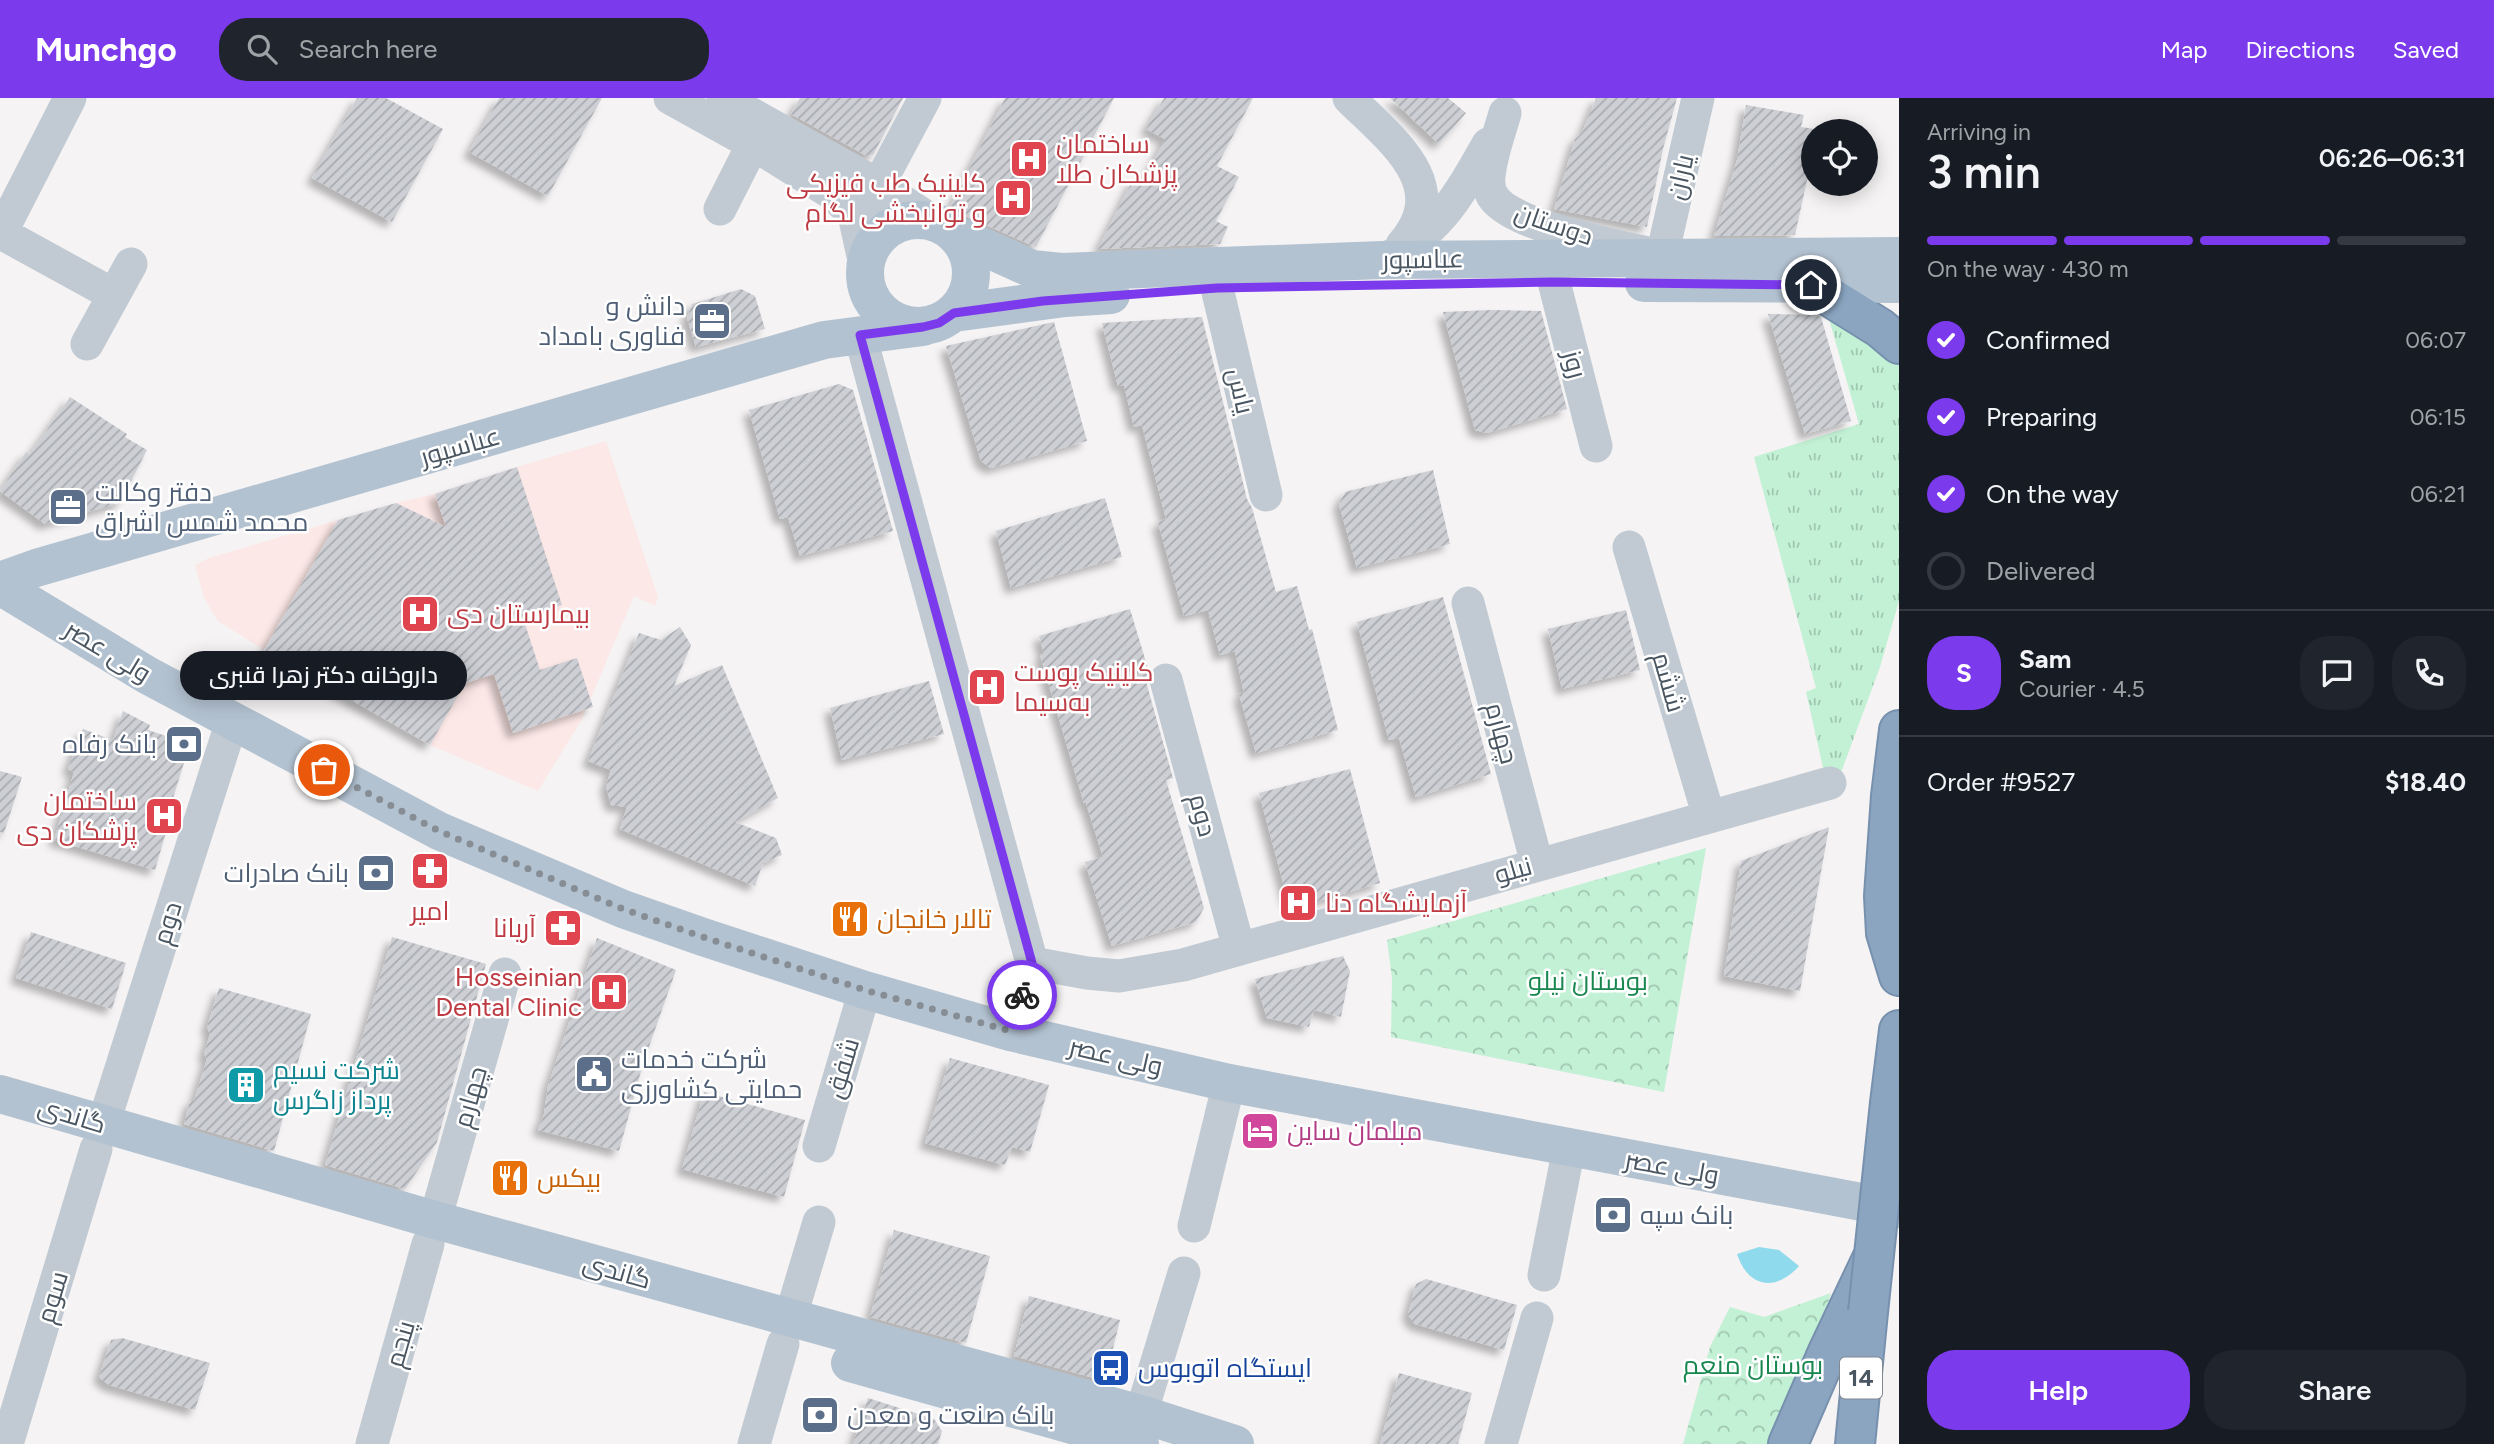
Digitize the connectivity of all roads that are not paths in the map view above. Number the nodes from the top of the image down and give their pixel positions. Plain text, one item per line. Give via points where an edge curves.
1 (70, 98) edge
2 (670, 98) edge
3 (723, 98) edge
4 (925, 98) edge
5 (1349, 98) edge
6 (1698, 98) edge
7 (1508, 106) edge
8 (752, 144) junction
9 (878, 185) junction
10 (720, 209) dead end
11 (858, 223) junction
12 (944, 228) junction
13 (1, 234) edge
14 (1899, 256) edge
15 (1387, 258) junction
16 (131, 264) dead end
17 (864, 270) junction
18 (1662, 270) junction
19 (1553, 282) junction
20 (1899, 284) edge
21 (1811, 285) junction
22 (1217, 288) junction
23 (114, 295) junction
24 (938, 320) junction
25 (842, 337) junction
26 (1899, 344) edge
27 (87, 345) dead end
28 (1596, 446) dead end
29 (1266, 495) dead end
30 (1629, 547) dead end
31 (0, 583) edge
32 (1468, 603) dead end
33 (1166, 680) dead end
34 (232, 721) junction
35 (1899, 730) edge
36 (1830, 783) dead end
37 (1709, 817) junction
38 (1537, 863) junction
39 (1239, 949) junction
40 (1032, 963) junction
41 (505, 974) dead end
42 (1899, 976) edge
43 (865, 990) junction
44 (1015, 1017) junction
45 (1899, 1030) edge
46 (1229, 1083) junction
47 (0, 1094) edge
48 (0, 1118) edge
49 (100, 1137) junction
50 (819, 1146) dead end
51 (1569, 1148) junction
52 (1899, 1209) edge
53 (819, 1222) dead end
54 (1194, 1226) dead end
55 (432, 1232) junction
56 (1874, 1256) junction
57 (1184, 1273) dead end
58 (1544, 1275) dead end
59 (1537, 1318) dead end
60 (786, 1332) junction
61 (1139, 1436) edge
62 (7, 1444) edge
63 (372, 1444) edge
64 (754, 1444) edge
65 (1235, 1444) edge
66 (1502, 1444) edge
67 (1788, 1444) edge
68 (1855, 1444) edge

1 - 13 street
2 - 8 street
3 - 9 street
4 - 9 street
5 - 15 street via 1395,143 1420,180 1420,215 1408,239
6 - 18 street, یاران
7 - 15 street, دوستان via 1444,214 1424,235
7 - 18 street, دوستان via 1489,180 1497,201 1525,220
8 - 10 street
8 - 11 street via 833,194
9 - 11 street
9 - 12 street
11 - 17 street
12 - 15 main road, عباسپور via 1032,269 1061,272
12 - 17 main road via 919,219 889,228 869,250
12 - 24 main road via 964,245 971,274 963,302
13 - 23 street
14 - 18 main road, عباسپور
15 - 18 main road, عباسپور
16 - 23 street
17 - 24 main road via 867,292 889,319 905,326
17 - 25 main road via 847,310
18 - 19 main road, عباسپور
18 - 21 main road, عباسپور
19 - 22 main road, عباسپور
19 - 28 street, روز
20 - 21 main road, عباسپور
21 - 26 highway
22 - 24 main road, عباسپور via 1065,298
22 - 29 street, یاس
23 - 27 street
24 - 25 main road, عباسپور
25 - 31 main road, عباسپور via 36,568
25 - 40 street
30 - 37 street, ششم
31 - 34 main road, ولی عصر via 147,676
32 - 38 street, چهارم
33 - 39 street, دوم
34 - 43 main road, ولی عصر via 439,831 540,874 623,909
34 - 49 street, دوم
35 - 42 highway via 1884,896 1886,933
36 - 37 street, نیلو
37 - 38 street, نیلو
38 - 39 street, نیلو
39 - 40 street, نیلو via 1184,965 1119,976
40 - 44 street
41 - 55 street, چهارم
43 - 44 main road, ولی عصر
43 - 50 street, شفق
44 - 46 main road, ولی عصر
45 - 56 highway, 14, bridge
46 - 51 main road, ولی عصر
46 - 54 street
47 - 49 main road, گاندی
48 - 49 main road, گاندی
49 - 55 main road, گاندی
49 - 62 street, سوم
51 - 52 main road, ولی عصر
51 - 58 street
53 - 60 street
55 - 60 main road, گاندی
55 - 63 street, پنجم
56 - 67 highway
56 - 68 highway, 14, bridge
57 - 61 street
59 - 66 street
60 - 61 main road, گاندی
60 - 64 street
61 - 65 main road, گاندی

